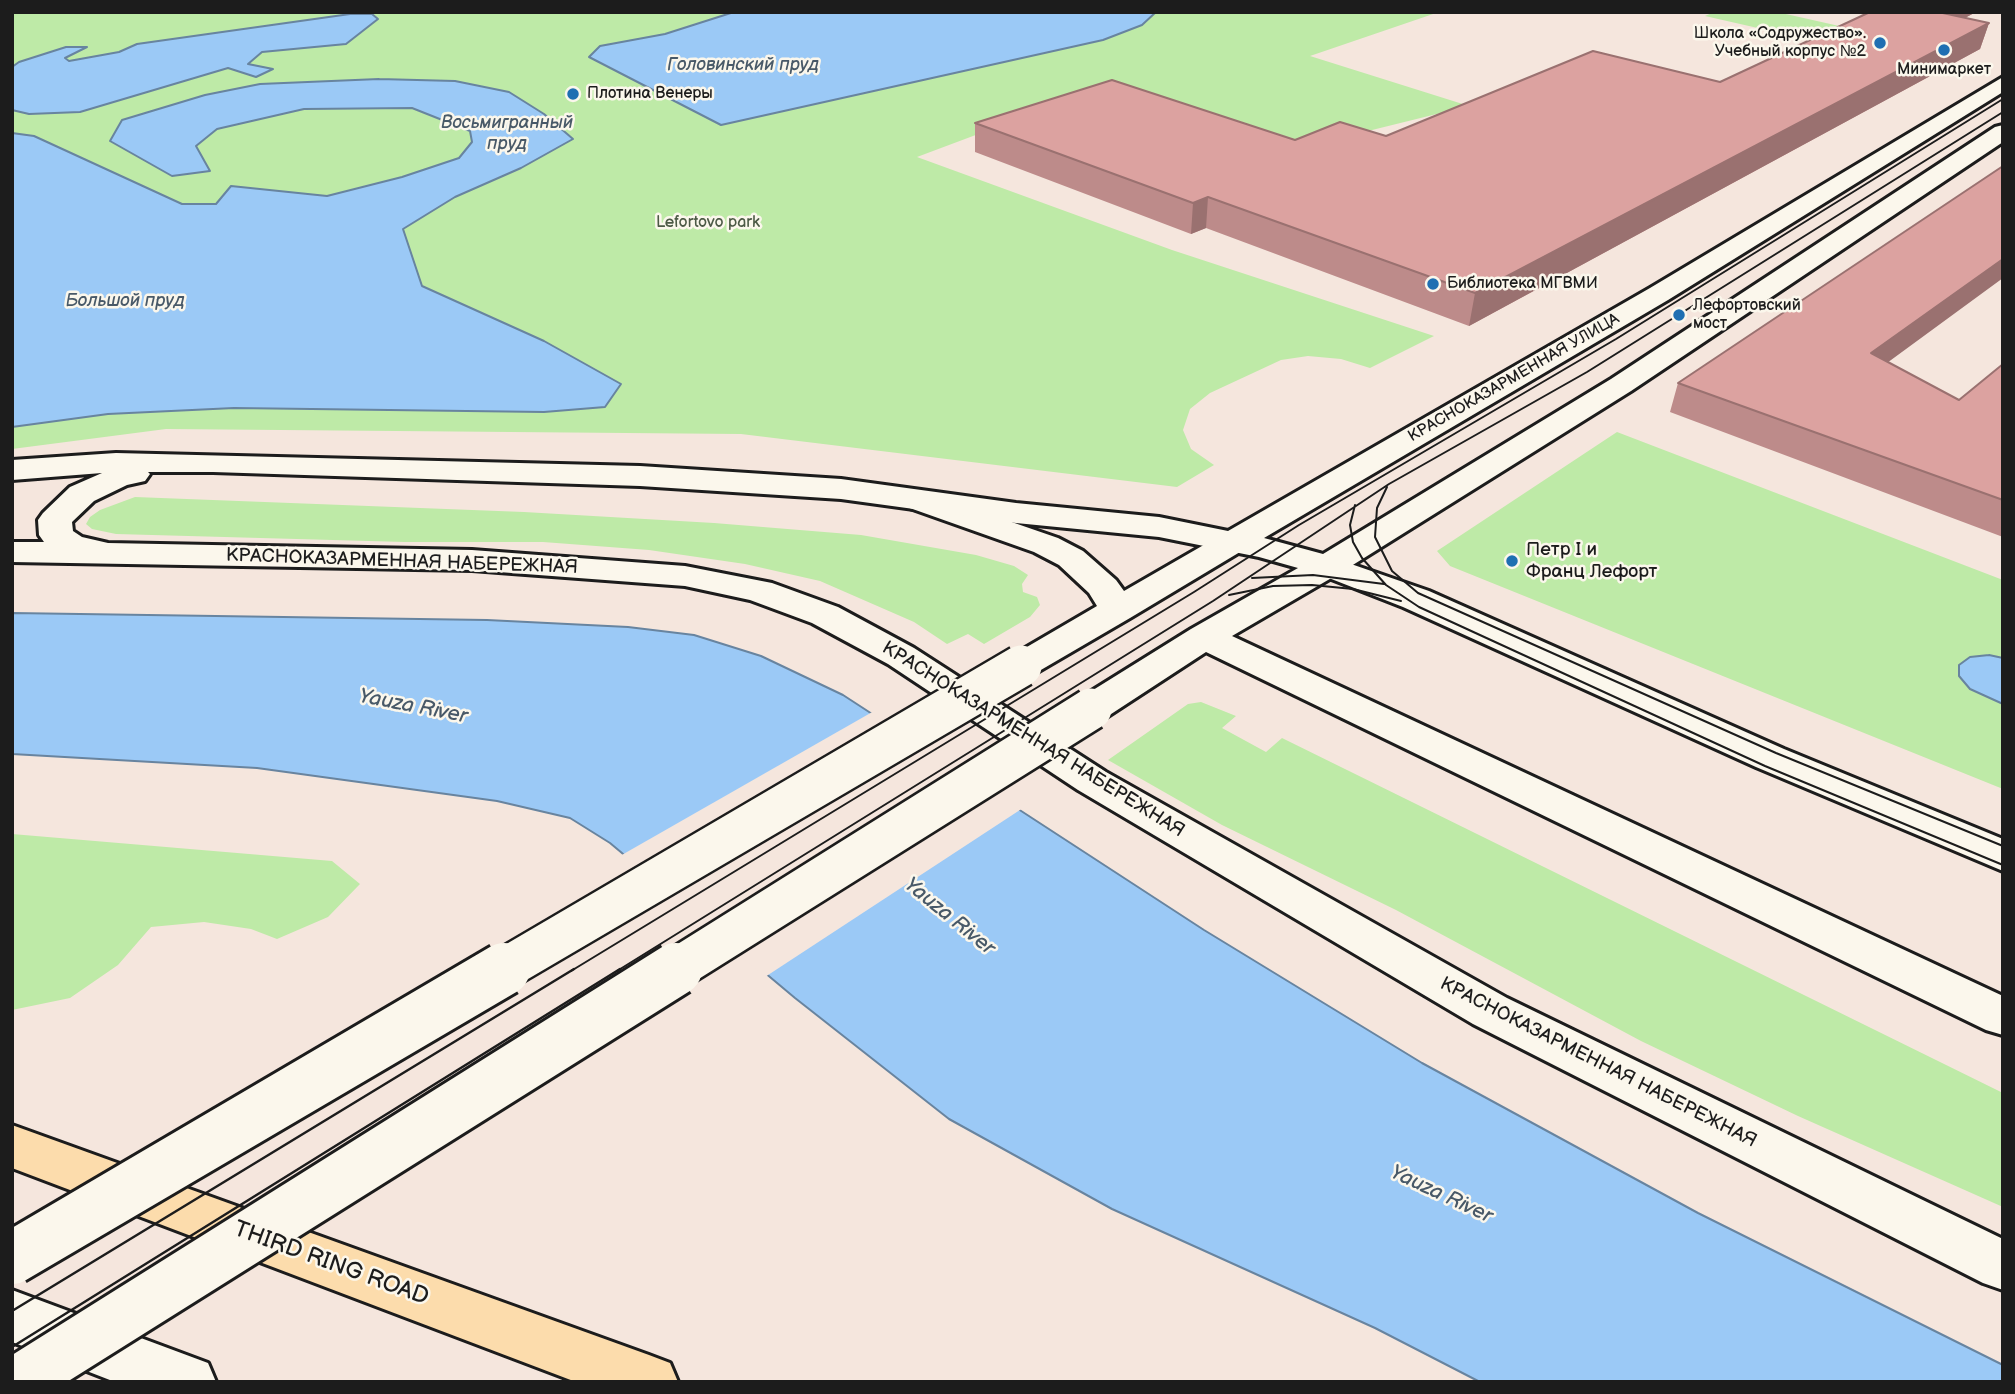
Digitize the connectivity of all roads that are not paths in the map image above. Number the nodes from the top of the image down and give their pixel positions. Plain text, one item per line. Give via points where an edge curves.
1 (2003, 83) edge
2 (2003, 132) edge
3 (213, 463) junction
4 (12, 470) edge
5 (919, 500) junction
6 (1233, 542) junction
7 (12, 552) edge
8 (117, 556) junction
9 (1328, 566) junction
10 (1117, 610) junction
11 (1204, 637) junction
12 (2003, 856) edge
13 (2003, 1017) edge
14 (12, 1146) edge
15 (12, 1258) edge
16 (2003, 1266) edge
17 (12, 1315) edge
18 (18, 1382) edge
19 (187, 1382) edge
20 (649, 1382) edge

1 - 6 main road, КРАСНОКАЗАРМЕННАЯ УЛИЦА via 1659,294
2 - 9 main road via 1621,384
3 - 4 main road
3 - 5 main road via 640,476 841,489
3 - 8 main road via 118,477 82,494 55,520 56,535 71,545
5 - 6 main road via 1159,527
5 - 10 main road via 1071,558 1104,587
6 - 9 main road
6 - 10 main road, КРАСНОКАЗАРМЕННАЯ УЛИЦА
7 - 8 main road, КРАСНОКАЗАРМЕННАЯ НАБЕРЕЖНАЯ
8 - 16 main road, КРАСНОКАЗАРМЕННАЯ НАБЕРЕЖНАЯ via 471,560 597,568 685,576 759,591 825,615 901,656 1092,781 1490,1011
9 - 11 main road
9 - 12 main road via 1416,599 1770,758
10 - 15 main road, КРАСНОКАЗАРМЕННАЯ УЛИЦА, bridge
11 - 13 main road
11 - 18 main road, bridge
14 - 20 main road, THIRD RING ROAD
17 - 19 main road

